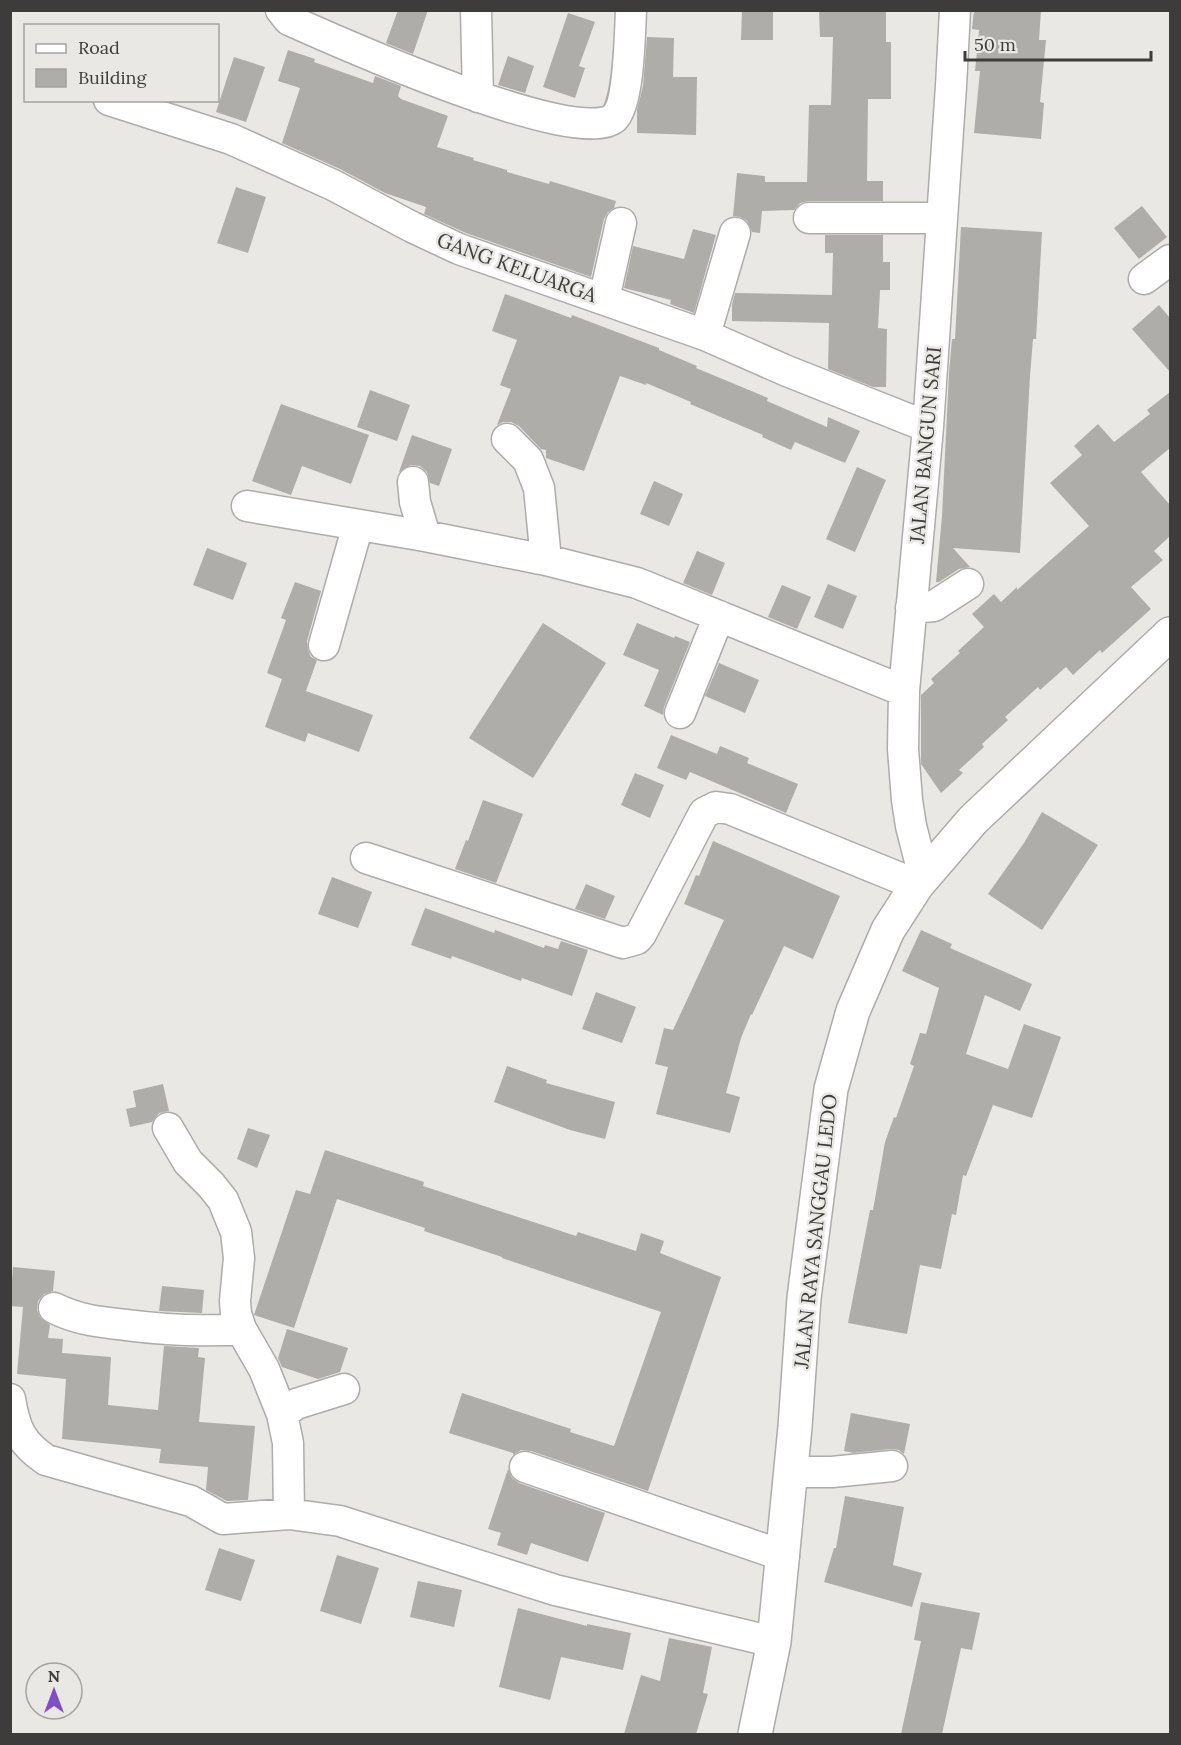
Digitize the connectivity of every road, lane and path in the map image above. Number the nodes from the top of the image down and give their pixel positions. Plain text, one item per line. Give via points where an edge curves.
1 (281, 10) edge
2 (476, 10) edge
3 (631, 10) edge
4 (955, 10) edge
5 (478, 97) junction
6 (116, 102) edge
7 (809, 218) dead end
8 (942, 218) junction
9 (621, 222) dead end
10 (735, 233) dead end
11 (1170, 260) edge
12 (1144, 279) dead end
13 (604, 299) junction
14 (705, 335) junction
15 (928, 427) junction
16 (507, 439) dead end
17 (413, 482) dead end
18 (247, 506) dead end
19 (358, 525) junction
20 (425, 536) junction
21 (546, 560) junction
22 (968, 584) dead end
23 (911, 608) junction
24 (719, 616) junction
25 (1170, 634) edge
26 (324, 645) dead end
27 (904, 691) junction
28 (680, 713) dead end
29 (366, 858) dead end
30 (921, 881) junction
31 (168, 1128) dead end
32 (54, 1308) dead end
33 (241, 1329) junction
34 (344, 1389) dead end
35 (10, 1400) edge
36 (282, 1414) junction
37 (892, 1466) dead end
38 (525, 1467) dead end
39 (791, 1472) junction
40 (289, 1514) junction
41 (784, 1556) junction
42 (774, 1642) junction
43 (755, 1734) edge

1 - 5 street via 298,24 417,76
2 - 5 street
3 - 5 street via 629,61 621,106 614,118 601,123 554,118
4 - 8 street, JALAN BANGUN SARI
6 - 13 street, GANG KELUARGA via 231,139 459,249
7 - 8 street
8 - 15 street, JALAN BANGUN SARI
9 - 13 street
10 - 14 street
11 - 12 street
13 - 14 street, GANG KELUARGA
14 - 15 street, GANG KELUARGA
15 - 23 street, JALAN BANGUN SARI
16 - 21 street via 528,460 539,488
17 - 20 street
18 - 19 street
19 - 20 street
19 - 26 street
20 - 21 street
21 - 24 street via 636,583
22 - 23 street via 934,606
23 - 27 street, JALAN BANGUN SARI
24 - 27 street
24 - 28 street
25 - 30 highway, JALAN RAYA SANGGAU LEDO via 973,820
27 - 30 street, JALAN BANGUN SARI via 907,800
29 - 30 street via 623,943 641,934 704,813 716,807
30 - 39 highway, JALAN RAYA SANGGAU LEDO via 875,957 853,1011 831,1089 804,1298
31 - 33 street via 188,1162 223,1200 231,1220 238,1245 235,1307
32 - 33 street via 75,1318 156,1329
33 - 36 street via 264,1369
34 - 36 street via 296,1404
35 - 40 street via 20,1435 29,1448 46,1460 190,1501 223,1519
36 - 40 street via 288,1443
37 - 39 street
38 - 41 street
39 - 41 highway, JALAN RAYA SANGGAU LEDO
40 - 42 street via 340,1521 555,1590
41 - 42 highway, JALAN RAYA SANGGAU LEDO
42 - 43 highway, JALAN RAYA SANGGAU LEDO

